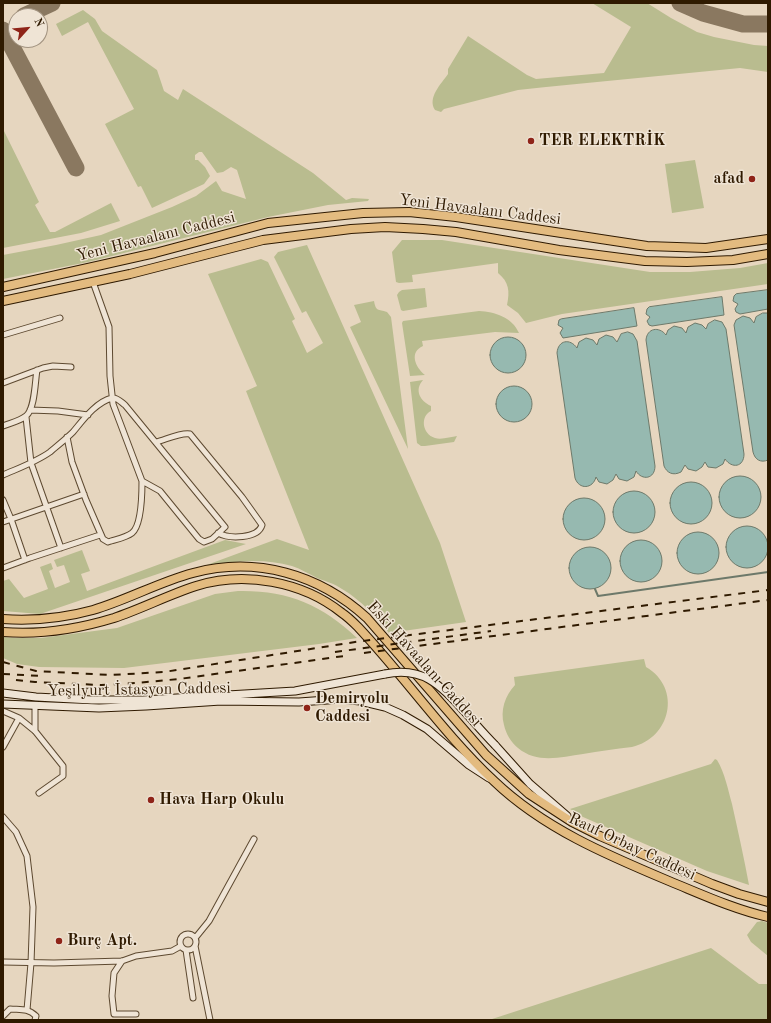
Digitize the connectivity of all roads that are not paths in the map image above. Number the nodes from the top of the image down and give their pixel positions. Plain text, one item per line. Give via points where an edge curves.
1 (768, 239) edge
2 (652, 246) junction
3 (154, 253) junction
4 (768, 254) edge
5 (650, 261) junction
6 (158, 267) junction
7 (90, 268) junction
8 (93, 282) junction
9 (3, 286) edge
10 (3, 301) edge
11 (60, 318) dead end
12 (3, 335) edge
13 (71, 367) dead end
14 (37, 370) junction
15 (3, 383) edge
16 (112, 398) junction
17 (30, 410) junction
18 (88, 415) junction
19 (26, 417) junction
20 (3, 426) edge
21 (67, 437) junction
22 (156, 442) junction
23 (31, 463) junction
24 (3, 475) edge
25 (142, 480) junction
26 (84, 494) junction
27 (3, 500) edge
28 (47, 507) junction
29 (11, 519) junction
30 (3, 522) edge
31 (218, 533) junction
32 (100, 535) junction
33 (61, 548) junction
34 (25, 560) junction
35 (3, 568) edge
36 (3, 620) edge
37 (3, 632) edge
38 (3, 693) edge
39 (36, 697) junction
40 (3, 704) edge
41 (35, 705) junction
42 (3, 711) edge
43 (19, 718) junction
44 (35, 731) junction
45 (3, 747) edge
46 (494, 782) junction
47 (39, 793) dead end
48 (3, 817) edge
49 (572, 822) junction
50 (254, 839) dead end
51 (768, 902) edge
52 (768, 917) edge
53 (196, 937) junction
54 (181, 946) junction
55 (195, 946) junction
56 (186, 950) junction
57 (122, 961) junction
58 (3, 962) edge
59 (31, 963) junction
60 (194, 998) dead end
61 (28, 1010) junction
62 (136, 1014) dead end
63 (3, 1016) edge
64 (36, 1020) edge
65 (210, 1020) edge

1 - 2 main road, Yeni Havaalanı Caddesi via 706,248
2 - 3 main road, Yeni Havaalanı Caddesi via 456,217 378,212 268,223
2 - 5 main road
3 - 6 main road
3 - 7 main road, Yeni Havaalanı Caddesi
4 - 5 main road, Yeni Havaalanı Caddesi via 725,260
5 - 6 main road, Yeni Havaalanı Caddesi via 559,250 456,232 385,227 263,240
6 - 8 main road, Yeni Havaalanı Caddesi
7 - 8 main road
7 - 9 main road, Yeni Havaalanı Caddesi
8 - 10 main road, Yeni Havaalanı Caddesi
8 - 16 street via 109,327
11 - 12 street
13 - 14 street via 53,366
14 - 15 street
14 - 17 street
16 - 18 street via 99,404
16 - 22 street via 117,398 125,405
16 - 25 street
17 - 18 street
17 - 19 street
18 - 21 street
19 - 20 street
19 - 23 street
21 - 23 street via 50,452
21 - 26 street via 72,462
22 - 31 street via 225,526
22 - 31 street via 190,434 262,525 256,533 240,537
23 - 24 street
23 - 28 street
25 - 31 street via 160,491 199,539 207,542
25 - 32 street via 141,506 137,525 132,534 111,542 104,540
26 - 28 street
26 - 32 street
27 - 29 street
28 - 29 street
28 - 33 street
29 - 30 street
29 - 34 street
32 - 33 street
33 - 34 street
34 - 35 street
36 - 49 main road, Eski Havaalanı Caddesi via 34,620 93,610 175,579 226,567 250,567 295,575 327,588 353,605 375,626 497,766 529,794
37 - 46 main road, Eski Havaalanı Caddesi via 36,632 93,624 208,583 240,579 275,582 312,594 342,613 358,627 463,750
38 - 39 main road, Yeşilyurt İstasyon Caddesi
39 - 41 main road
39 - 49 main road, Yeşilyurt İstasyon Caddesi, bridge via 143,700 249,694 295,691 395,672 413,673 432,680 447,692 530,784
40 - 41 main road, Yeşilyurt İstasyon Caddesi
41 - 44 street
41 - 46 main road, Yeşilyurt İstasyon Caddesi via 99,708 221,701 360,701 385,707 427,729 469,765
42 - 43 street
43 - 44 street
43 - 45 street
44 - 47 street via 63,766 64,776
46 - 52 main road, Rauf Orbay Caddesi via 536,815 577,839 734,908
48 - 59 street via 16,832 27,856 33,907
49 - 51 main road, Rauf Orbay Caddesi via 705,882
50 - 53 street via 210,921
53 - 54 street via 190,933 184,934 180,940
53 - 55 street
54 - 56 street
54 - 57 street via 172,951 136,956
55 - 56 street
55 - 65 street
56 - 60 street
57 - 59 street
57 - 62 street via 114,973 114,1014
58 - 59 street
59 - 61 street
61 - 63 street via 10,1009
61 - 64 street via 36,1016

